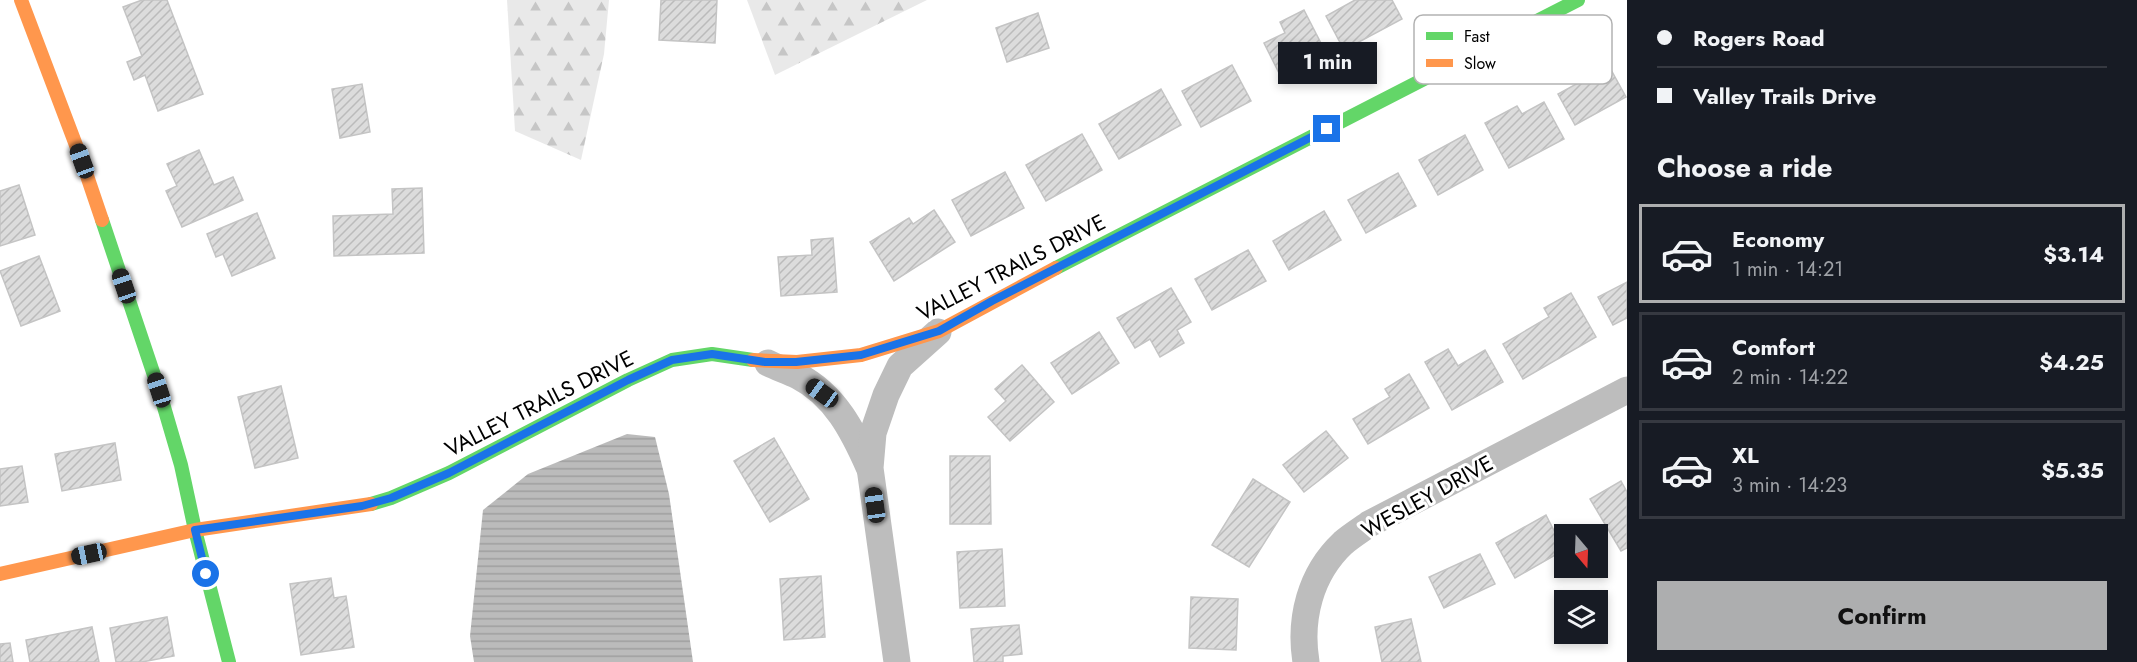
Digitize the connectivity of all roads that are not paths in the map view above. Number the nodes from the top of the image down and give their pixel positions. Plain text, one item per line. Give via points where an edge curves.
1 (21, 0) edge
2 (1578, 0) edge
3 (1549, 15) edge
4 (1414, 84) edge
5 (939, 331) junction
6 (765, 362) junction
7 (1627, 390) edge
8 (870, 468) junction
9 (195, 530) junction
10 (0, 574) edge
11 (229, 662) edge
12 (897, 662) edge
13 (1306, 662) edge

1 - 9 street via 82,161 159,390
2 - 3 street, VALLEY TRAILS DRIVE
4 - 5 street, VALLEY TRAILS DRIVE
5 - 6 street, VALLEY TRAILS DRIVE via 861,355
5 - 8 street via 900,366 885,395 873,433
6 - 8 street via 800,377 822,393 854,432
6 - 9 street, VALLEY TRAILS DRIVE via 712,354 672,360 449,473 391,498 362,506
7 - 13 street, WESLEY DRIVE via 1369,524 1343,543 1324,566 1304,615
8 - 12 street
9 - 10 street, VALLEY TRAILS DRIVE
9 - 11 street

